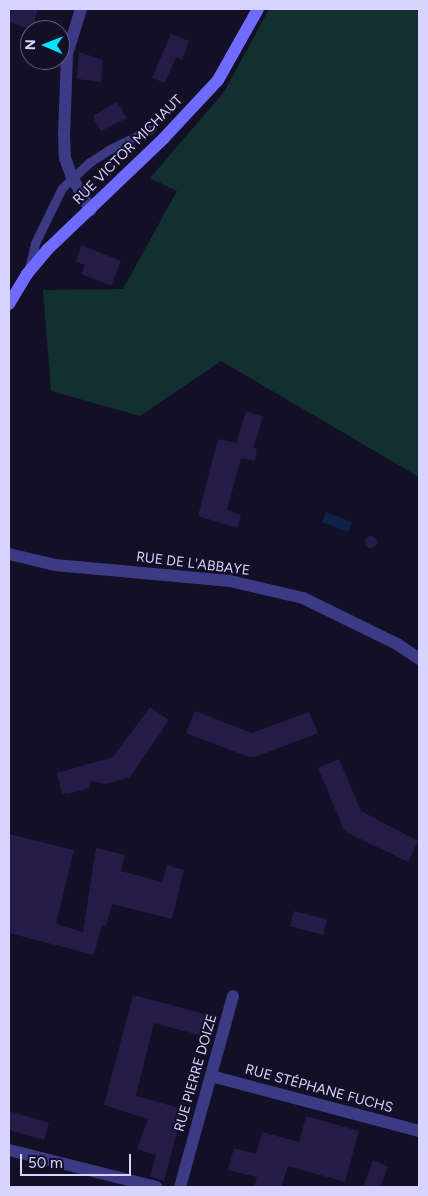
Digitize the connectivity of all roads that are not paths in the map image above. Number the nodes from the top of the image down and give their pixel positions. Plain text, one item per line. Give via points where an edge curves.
1 (81, 9) edge
2 (258, 9) edge
3 (151, 129) dead end
4 (72, 177) junction
5 (90, 210) junction
6 (27, 274) junction
7 (9, 304) edge
8 (9, 554) edge
9 (419, 660) edge
10 (233, 996) dead end
11 (211, 1076) junction
12 (419, 1131) edge
13 (9, 1150) edge
14 (156, 1187) edge
15 (180, 1187) edge

1 - 4 street via 67,54 65,77 66,158
2 - 5 street, RUE VICTOR MICHAUT via 218,80
3 - 4 lane via 110,149
4 - 5 street
4 - 6 lane via 62,188 35,243
5 - 6 street, RUE VICTOR MICHAUT via 48,249
6 - 7 street, RUE VICTOR MICHAUT
8 - 9 street, RUE DE L'ABBAYE via 55,565 230,581 303,598 397,644
10 - 11 street, RUE PIERRE DOIZE
11 - 12 street, RUE STÉPHANE FUCHS
11 - 15 street, RUE PIERRE DOIZE
13 - 14 street

